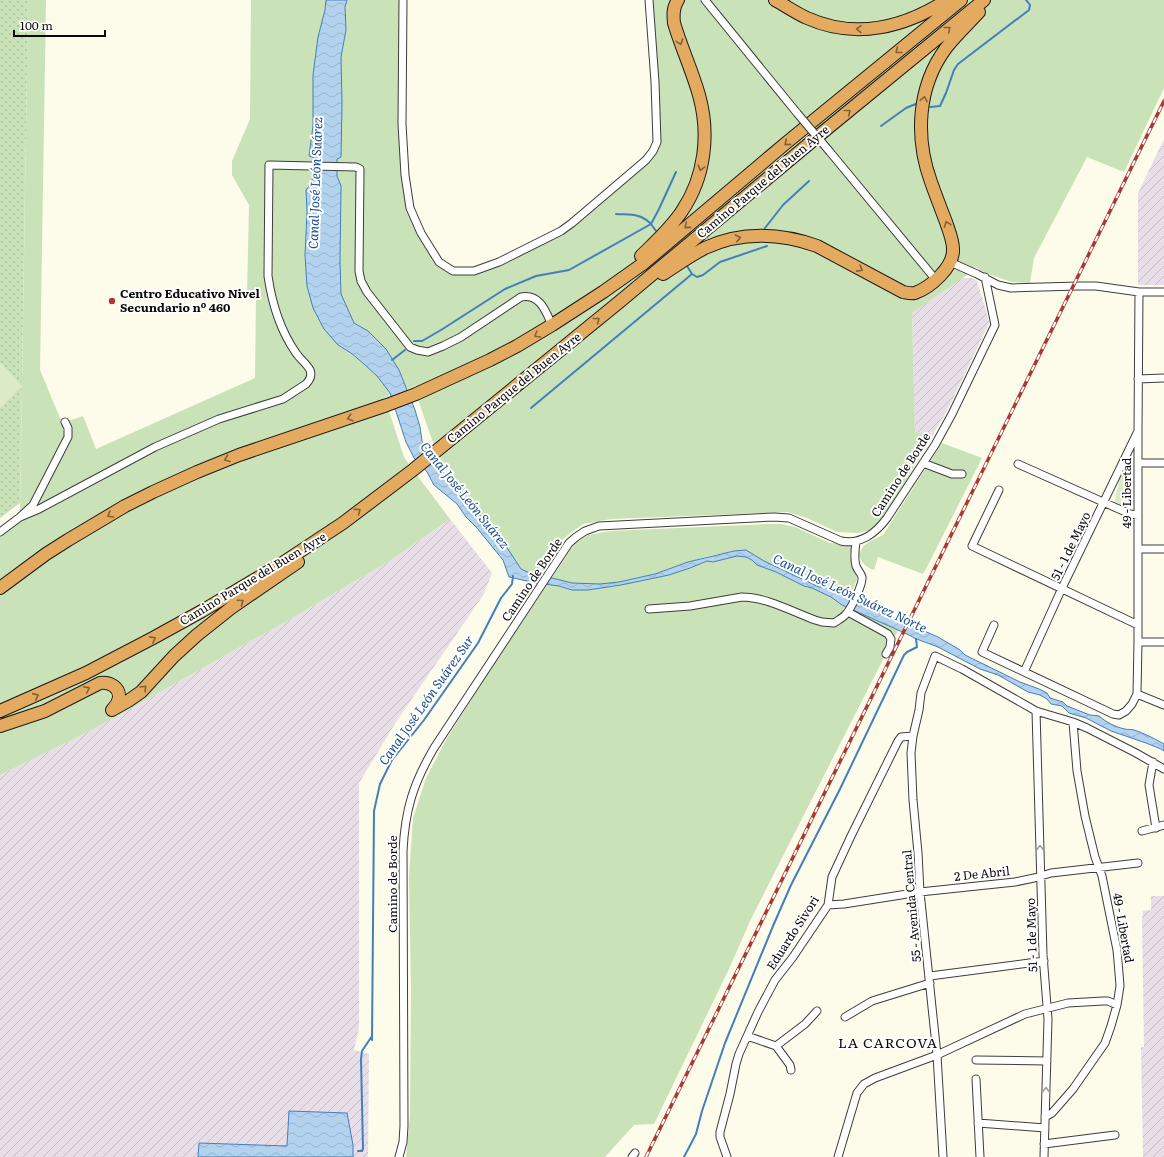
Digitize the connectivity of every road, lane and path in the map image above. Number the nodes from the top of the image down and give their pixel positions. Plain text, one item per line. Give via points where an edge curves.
1 (404, 0) edge
2 (648, 0) edge
3 (678, 0) edge
4 (705, 0) edge
5 (775, 0) edge
6 (947, 0) edge
7 (961, 0) edge
8 (984, 0) edge
9 (991, 0) edge
10 (950, 262) junction
11 (985, 278) junction
12 (936, 280) junction
13 (603, 292) junction
14 (1139, 292) junction
15 (1164, 292) edge
16 (618, 303) junction
17 (552, 326) junction
18 (1138, 378) junction
19 (1164, 378) edge
20 (65, 422) dead end
21 (1138, 431) junction
22 (923, 463) junction
23 (1138, 463) junction
24 (1164, 463) edge
25 (1018, 464) dead end
26 (962, 474) dead end
27 (999, 490) dead end
28 (1104, 503) junction
29 (1138, 515) junction
30 (20, 517) junction
31 (343, 522) junction
32 (0, 532) edge
33 (856, 542) junction
34 (1139, 549) junction
35 (1164, 549) edge
36 (0, 588) edge
37 (1062, 588) junction
38 (649, 610) dead end
39 (848, 611) junction
40 (1138, 625) junction
41 (994, 626) dead end
42 (1138, 642) junction
43 (1164, 642) edge
44 (886, 654) dead end
45 (1024, 672) junction
46 (1137, 694) junction
47 (1164, 705) edge
48 (0, 711) edge
49 (1036, 711) junction
50 (1073, 722) junction
51 (0, 726) edge
52 (913, 736) junction
53 (1153, 762) junction
54 (1164, 769) edge
55 (1164, 826) edge
56 (1156, 828) junction
57 (1142, 831) dead end
58 (1138, 863) dead end
59 (1100, 868) junction
60 (1041, 876) junction
61 (920, 892) junction
62 (828, 905) junction
63 (1044, 961) junction
64 (930, 979) junction
65 (1117, 1005) junction
66 (1047, 1008) junction
67 (817, 1011) dead end
68 (845, 1017) dead end
69 (747, 1036) junction
70 (776, 1046) junction
71 (937, 1055) junction
72 (976, 1060) dead end
73 (1047, 1061) junction
74 (791, 1070) dead end
75 (976, 1079) dead end
76 (1045, 1117) junction
77 (978, 1123) junction
78 (1045, 1128) junction
79 (1115, 1135) dead end
80 (1044, 1144) junction
81 (399, 1157) edge
82 (727, 1157) edge
83 (838, 1157) edge
84 (943, 1157) edge
85 (980, 1157) edge
86 (1044, 1157) edge

1 - 2 street via 402,124 410,208 421,233 439,262 453,271 474,271 499,262 561,231 654,151 657,142 655,82
3 -> 13 highway via 673,14 674,23 699,94 704,117 703,161 692,193 682,211 665,232
4 - 12 street, bridge
6 -> 5 highway via 902,22 859,29 816,22
7 -> 13 highway, Camino Parque del Buen Ayre via 644,263
16 -> 8 highway, Camino Parque del Buen Ayre
10 -> 9 highway via 953,254 952,242 921,142 922,107 928,82 946,49
10 - 11 street
10 - 12 highway
11 - 14 street via 1011,288 1096,286
11 - 22 street, Camino de Borde via 995,325 952,414
16 -> 12 highway via 705,248 748,236 784,237 817,246 909,294 923,289
13 - 17 highway, Camino Parque del Buen Ayre
14 - 15 street
14 - 18 street, 49 - Libertad
31 -> 16 highway, Camino Parque del Buen Ayre via 413,470
17 - 30 street via 538,300 526,296 443,346 428,352 410,347 361,281 360,169 356,166 269,165 268,276 271,294 283,330 296,353 310,370 309,381 283,398 219,419 154,447
17 -> 36 highway, Camino Parque del Buen Ayre via 490,360 416,394 239,455 178,480 99,521 46,554
18 - 19 street
18 - 21 street, 49 - Libertad
20 - 30 street via 68,437 33,504
21 - 23 street, 49 - Libertad
21 - 28 street, 51 - 1 de Mayo
22 - 26 street via 952,474
22 - 33 street, Camino de Borde via 883,524 869,536
23 - 24 street
23 - 29 street, 49 - Libertad
25 - 28 street
27 - 37 street via 972,546
28 - 29 street
28 - 37 street, 51 - 1 de Mayo
29 - 34 street, 49 - Libertad
30 - 32 street
48 -> 31 highway, Camino Parque del Buen Ayre via 92,670 153,638 281,564
51 -> 31 highway via 45,711 100,683 111,684 116,689 119,700 112,710 128,701 197,635 313,551
33 - 39 street via 856,566 862,580 860,590
33 - 81 street, Camino de Borde via 835,539 789,518 780,517 599,526 585,531 572,540 564,550 434,748 409,802 403,851 404,1126
34 - 35 street
34 - 40 street, 49 - Libertad
37 - 40 street
37 - 45 street, 51 - 1 de Mayo
38 - 39 street via 748,597 822,622 834,623
39 - 44 street via 888,634 891,638
40 - 42 street, 49 - Libertad
41 - 45 street via 982,652
42 - 43 street
42 - 46 street, 49 - Libertad
45 - 46 street via 1113,714 1119,715 1126,711
46 - 47 street
49 - 50 street
49 - 52 street, 55 - Avenida Central via 935,656 921,693
60 -> 49 street, 51 - 1 de Mayo
50 - 53 street
50 - 59 street, 49 - Libertad via 1077,771 1085,816
52 - 61 street, 55 - Avenida Central via 911,753
52 - 62 street, Eduardo Sivori via 901,737 898,741 832,877
53 - 54 street
53 - 56 street via 1149,785
55 - 56 street
56 - 57 street
58 - 59 street, 2 De Abril
59 - 60 street, 2 De Abril
59 - 65 street, 49 - Libertad via 1120,973
60 - 61 street, 2 De Abril via 1015,882
60 - 63 street, 51 - 1 de Mayo
61 - 62 street, 2 De Abril
61 - 64 street, 55 - Avenida Central
62 - 69 street, Eduardo Sivori via 775,980
63 - 64 street
63 - 66 street, 51 - 1 de Mayo
64 - 68 street via 872,1001
64 - 71 street, 55 - Avenida Central
65 - 66 street via 1103,1001 1068,1003
65 - 76 street, 49 - Libertad via 1105,1043 1073,1089 1052,1113
66 - 71 street via 1025,1014
66 - 73 street, 51 - 1 de Mayo
67 - 70 street via 805,1024
69 - 70 street
69 - 82 street, Eduardo Sivori via 736,1064 720,1132
70 - 74 street
71 - 83 street via 864,1084 857,1093
71 - 84 street, 55 - Avenida Central
72 - 73 street
76 -> 73 street, 51 - 1 de Mayo
75 - 77 street
76 - 78 street, 51 - 1 de Mayo
77 - 78 street
77 - 85 street
78 - 80 street, 51 - 1 de Mayo
79 - 80 street
80 - 86 street, 51 - 1 de Mayo

